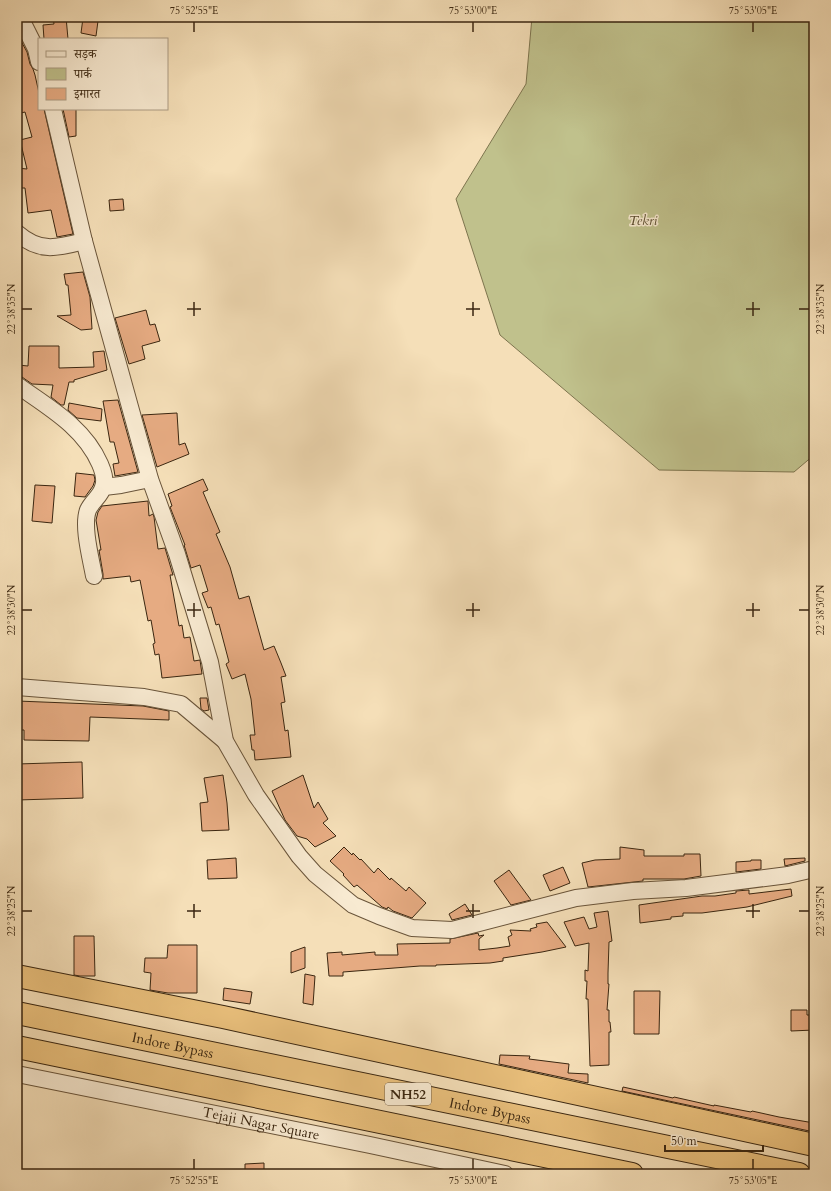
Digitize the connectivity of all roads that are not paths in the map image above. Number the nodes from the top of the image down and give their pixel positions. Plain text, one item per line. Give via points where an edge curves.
1 (19, 17) edge
2 (38, 58) edge
3 (53, 110) edge
4 (17, 233) edge
5 (84, 241) junction
6 (17, 385) edge
7 (150, 479) junction
8 (104, 487) junction
9 (94, 576) dead end
10 (17, 687) edge
11 (225, 741) junction
12 (814, 869) edge
13 (17, 976) edge
14 (17, 1013) edge
15 (17, 1047) edge
16 (17, 1074) edge
17 (814, 1145) edge
18 (505, 1174) edge
19 (632, 1174) edge
20 (799, 1174) edge

1 - 2 street
3 - 5 street
4 - 5 street via 31,243 45,247 61,247
5 - 7 street
6 - 8 street via 46,404 85,438 95,452 104,473
7 - 8 street
7 - 11 street via 177,554 210,662
8 - 9 street via 93,501 86,517
10 - 11 street via 144,697 181,704
11 - 12 street via 256,795 299,856 315,874 352,905 412,928 452,930 576,898 686,888 788,875
13 - 17 highway via 222,1017
14 - 20 highway, Indore Bypass / NH52
15 - 19 highway, NH52
16 - 18 street, Tejaji Nagar Square

